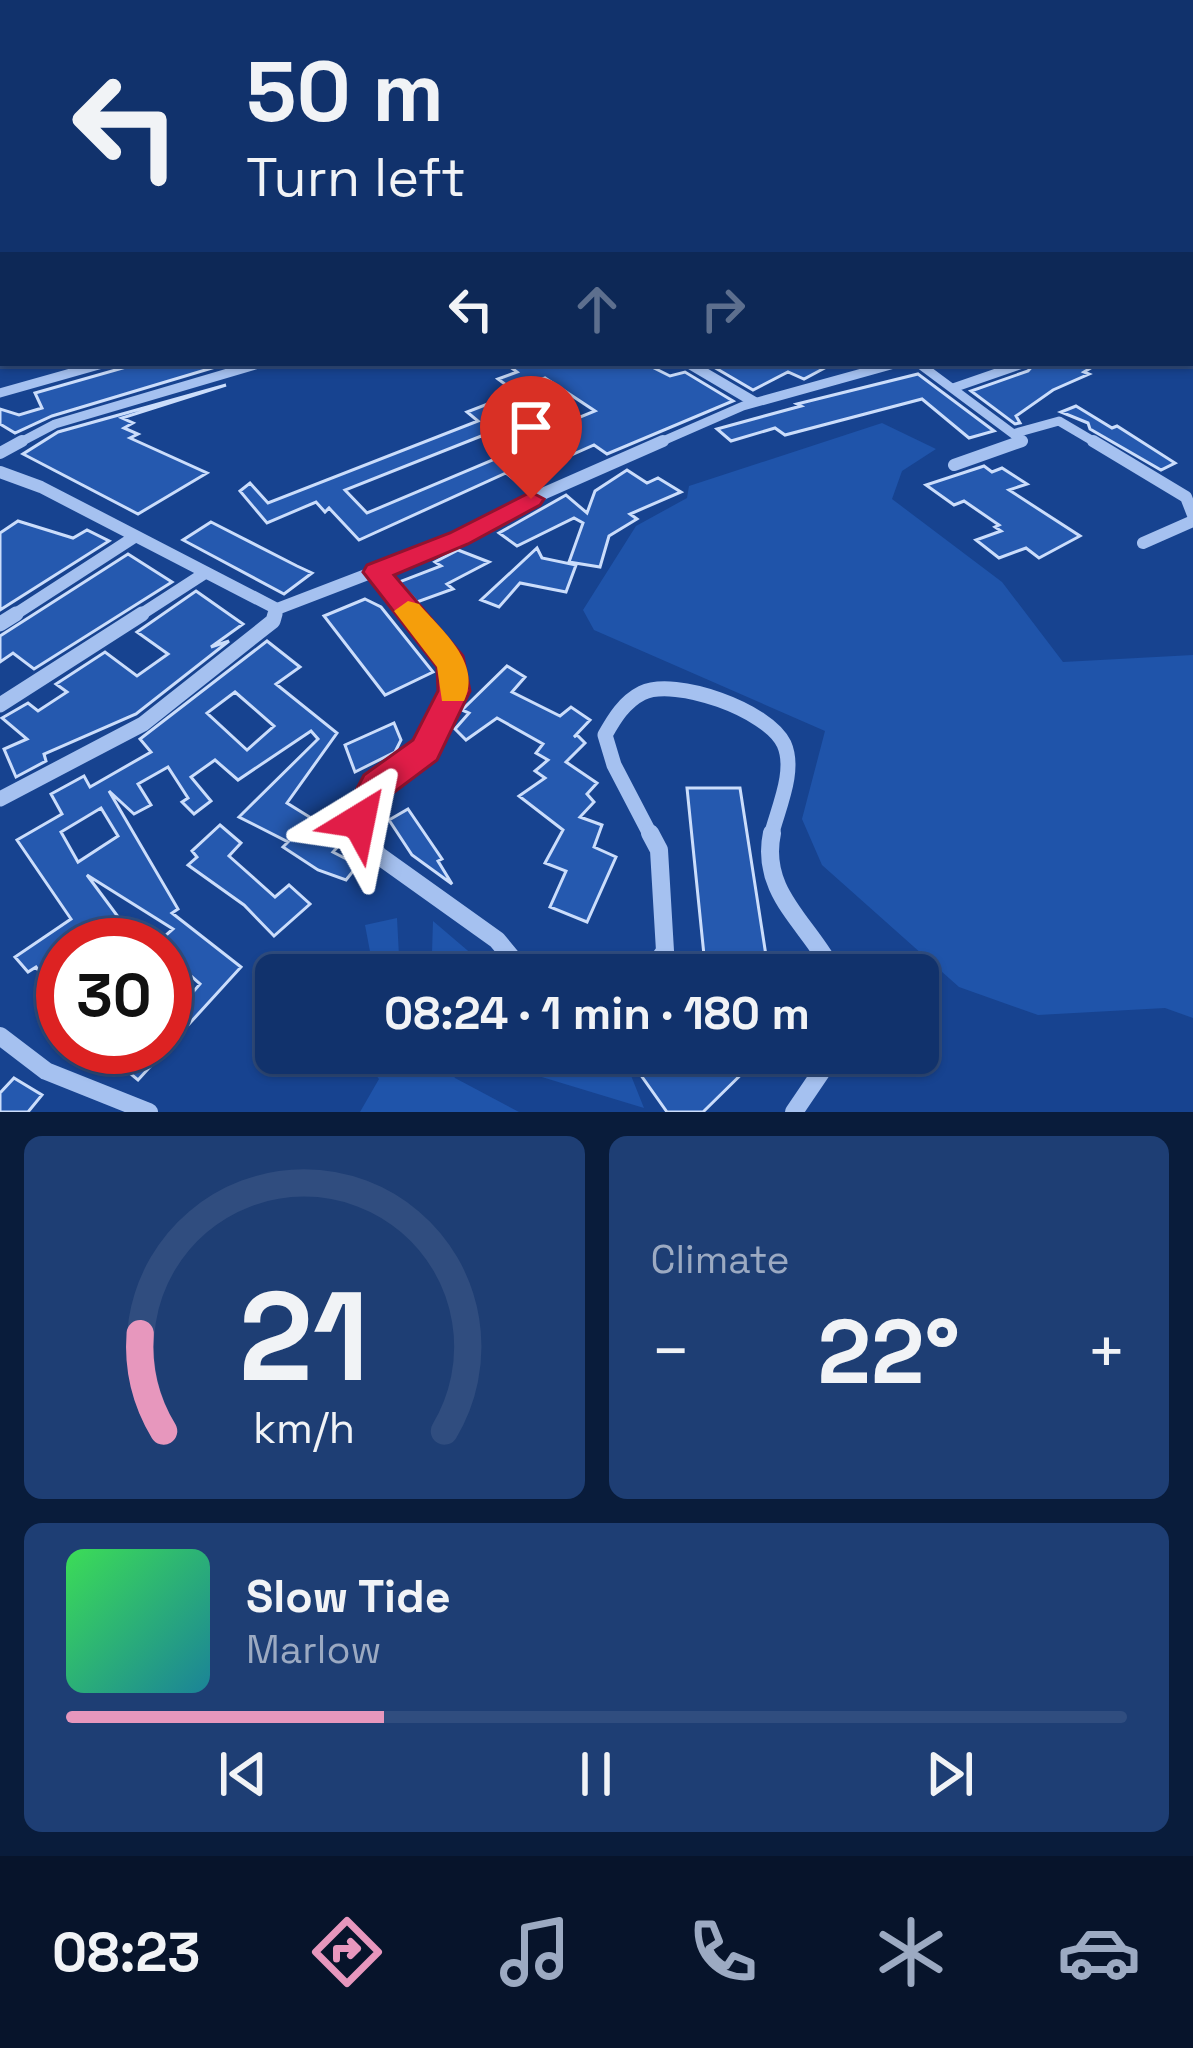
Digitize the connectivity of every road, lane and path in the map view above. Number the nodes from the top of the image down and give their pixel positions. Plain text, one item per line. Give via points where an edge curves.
1 (96, 366) edge
2 (252, 366) edge
3 (691, 366) edge
4 (887, 366) edge
5 (922, 366) edge
6 (1016, 366) edge
7 (953, 388) junction
8 (0, 393) edge
9 (755, 401) junction
10 (1016, 434) junction
11 (0, 453) edge
12 (954, 465) dead end
13 (0, 472) edge
14 (1193, 518) edge
15 (136, 536) junction
16 (1143, 544) dead end
17 (376, 572) junction
18 (205, 573) junction
19 (277, 609) junction
20 (0, 624) edge
21 (0, 705) edge
22 (0, 799) edge
23 (509, 954) edge
24 (663, 954) edge
25 (821, 954) edge
26 (0, 1036) edge
27 (820, 1074) edge
28 (148, 1112) edge
29 (794, 1112) edge

1 - 8 street
2 - 11 street via 55,424
3 - 9 street
4 - 9 street
5 - 7 street
6 - 7 street
7 - 10 street
9 - 17 street
10 - 12 street via 1023,441
10 - 14 street via 1059,422 1186,497
13 - 15 street
14 - 16 street
15 - 18 street
15 - 20 street
17 - 19 street
17 - 23 street via 452,664 454,691 425,750 376,785 359,821 378,855
18 - 19 street
18 - 21 street
19 - 22 street via 273,621 143,724
24 - 25 street via 658,850 605,735 618,706 654,686 696,689 770,724 788,750 770,825 770,875
26 - 28 street via 46,1071
27 - 29 street

